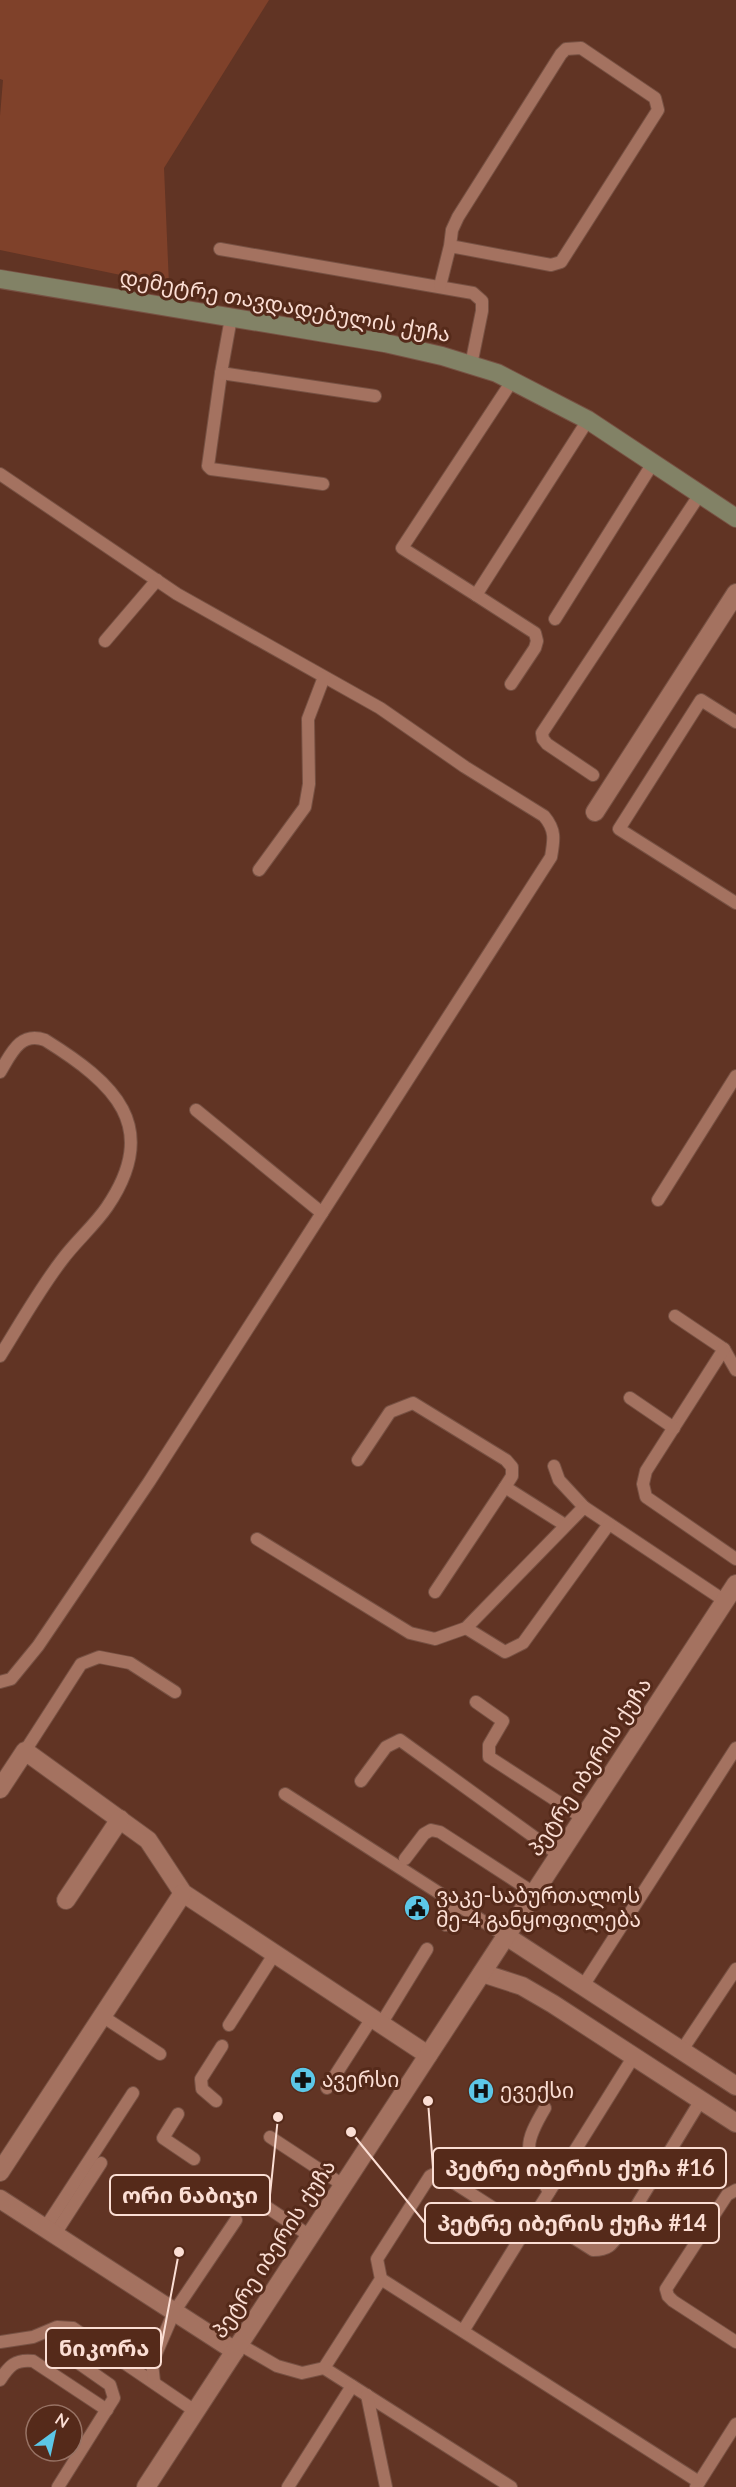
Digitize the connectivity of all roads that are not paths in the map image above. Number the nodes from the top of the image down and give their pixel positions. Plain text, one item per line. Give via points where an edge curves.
1 (450, 246) junction
2 (220, 249) dead end
3 (0, 279) edge
4 (440, 286) junction
5 (231, 318) junction
6 (471, 365) junction
7 (220, 373) junction
8 (512, 381) junction
9 (375, 396) dead end
10 (588, 420) junction
11 (653, 463) junction
12 (0, 474) edge
13 (323, 484) dead end
14 (700, 494) junction
15 (736, 518) edge
16 (157, 580) junction
17 (736, 593) edge
18 (476, 595) junction
19 (555, 619) dead end
20 (105, 641) dead end
21 (324, 677) junction
22 (511, 684) dead end
23 (736, 722) edge
24 (593, 775) dead end
25 (595, 812) dead end
26 (259, 870) dead end
27 (736, 903) edge
28 (0, 1072) edge
29 (736, 1076) edge
30 (196, 1110) dead end
31 (658, 1200) dead end
32 (322, 1213) junction
33 (675, 1316) dead end
34 (724, 1349) junction
35 (0, 1356) edge
36 (736, 1370) edge
37 (630, 1398) dead end
38 (674, 1428) junction
39 (358, 1460) dead end
40 (554, 1466) dead end
41 (505, 1487) junction
42 (584, 1507) junction
43 (609, 1524) junction
44 (565, 1525) junction
45 (257, 1539) dead end
46 (736, 1559) edge
47 (736, 1584) edge
48 (435, 1592) dead end
49 (725, 1601) junction
50 (466, 1628) junction
51 (0, 1682) edge
52 (175, 1692) dead end
53 (476, 1702) dead end
54 (736, 1748) edge
55 (25, 1750) junction
56 (361, 1781) dead end
57 (0, 1789) edge
58 (285, 1794) dead end
59 (583, 1818) junction
60 (120, 1819) junction
61 (559, 1855) junction
62 (405, 1859) dead end
63 (183, 1893) junction
64 (534, 1893) junction
65 (66, 1900) dead end
66 (457, 1905) junction
67 (446, 1925) dead end
68 (506, 1936) junction
69 (426, 1949) dead end
70 (274, 1953) junction
71 (736, 1969) edge
72 (482, 1973) junction
73 (583, 1986) junction
74 (102, 2016) junction
75 (377, 2021) junction
76 (229, 2025) dead end
77 (222, 2046) dead end
78 (682, 2050) junction
79 (160, 2054) dead end
80 (428, 2055) junction
81 (634, 2056) junction
82 (736, 2086) edge
83 (327, 2088) dead end
84 (133, 2093) dead end
85 (701, 2100) junction
86 (216, 2101) dead end
87 (545, 2108) dead end
88 (178, 2114) dead end
89 (736, 2123) edge
90 (270, 2137) dead end
91 (194, 2159) dead end
92 (101, 2163) dead end
93 (0, 2172) edge
94 (343, 2185) junction
95 (237, 2187) dead end
96 (736, 2190) edge
97 (549, 2192) junction
98 (0, 2199) edge
99 (536, 2214) junction
100 (236, 2220) dead end
101 (526, 2229) junction
102 (50, 2231) junction
103 (310, 2236) junction
104 (381, 2279) junction
105 (174, 2312) junction
106 (463, 2331) junction
107 (0, 2342) edge
108 (736, 2342) edge
109 (237, 2348) junction
110 (80, 2364) dead end
111 (324, 2368) junction
112 (0, 2380) edge
113 (154, 2382) junction
114 (352, 2386) junction
115 (366, 2395) junction
116 (107, 2410) junction
117 (195, 2411) junction
118 (736, 2424) edge
119 (697, 2484) edge
120 (58, 2487) edge
121 (146, 2487) edge
122 (288, 2487) edge
123 (386, 2487) edge
124 (511, 2487) edge

1 - 1 lane via 556,265 656,115 655,98 581,48 566,49 458,217
1 - 4 lane
2 - 4 lane
3 - 5 main road, დემეტრე თავდადებულის ქუჩა
4 - 6 lane via 473,293 482,301
5 - 6 main road, დემეტრე თავდადებულის ქუჩა via 385,343
5 - 7 lane
6 - 8 main road, დემეტრე თავდადებულის ქუჩა
7 - 9 lane
7 - 13 lane via 208,466
8 - 10 main road, დემეტრე თავდადებულის ქუჩა
8 - 18 lane via 402,548
10 - 11 main road, დემეტრე თავდადებულის ქუჩა
10 - 18 lane
11 - 14 main road, დემეტრე თავდადებულის ქუჩა
11 - 19 lane
12 - 16 lane
14 - 15 main road, დემეტრე თავდადებულის ქუჩა
14 - 24 lane via 542,733 547,744
16 - 20 lane
16 - 21 lane
17 - 25 street
18 - 22 lane via 535,633 535,648
21 - 26 lane via 308,719 309,784 305,807
21 - 32 lane via 399,720 544,816 553,827 554,840 551,857
23 - 27 lane via 701,700 619,830
28 - 35 lane via 25,1038 45,1040 94,1072 125,1112 131,1135 122,1181 106,1209 62,1260
29 - 31 lane
30 - 32 lane
32 - 51 lane via 38,1646 11,1678
33 - 34 lane
34 - 36 lane
34 - 38 lane
37 - 38 lane
38 - 46 lane via 646,1471 646,1497
39 - 41 lane via 390,1412 413,1403 506,1460 512,1467 512,1476
40 - 42 lane via 559,1480
41 - 44 lane
41 - 48 lane
42 - 43 lane
42 - 44 lane
43 - 49 lane
43 - 50 lane via 524,1643 505,1652
44 - 50 lane
45 - 50 lane via 410,1633 435,1640
47 - 49 street, პეტრე იბერის ქუჩა
49 - 59 street, პეტრე იბერის ქუჩა
52 - 55 lane via 130,1663 99,1657 81,1664
53 - 59 lane via 503,1721 489,1745 489,1757
54 - 73 lane
55 - 57 street
55 - 60 street
56 - 61 lane via 386,1747 400,1740
58 - 66 lane
59 - 61 street, პეტრე იბერის ქუჩა
60 - 63 street via 148,1840
60 - 65 street
61 - 64 street, პეტრე იბერის ქუჩა
62 - 64 lane via 424,1834 431,1830 440,1832
63 - 70 street
63 - 74 street
64 - 68 street, პეტრე იბერის ქუჩა
66 - 67 lane
66 - 68 lane
68 - 72 street, პეტრე იბერის ქუჩა
68 - 73 street
69 - 75 lane
70 - 75 street
70 - 76 lane
71 - 78 lane
72 - 80 street, პეტრე იბერის ქუჩა
72 - 81 street via 522,1986
73 - 78 street
74 - 79 lane
74 - 93 street
75 - 80 street
75 - 83 lane
77 - 86 lane via 201,2079 202,2089
78 - 82 street
80 - 94 street, პეტრე იბერის ქუჩა
81 - 85 street
81 - 97 lane
84 - 102 lane
85 - 89 street
85 - 99 lane via 613,2244 605,2250 593,2250
87 - 97 lane via 531,2131 528,2153
88 - 91 lane via 164,2138
90 - 94 lane
92 - 102 lane
94 - 103 street, პეტრე იბერის ქუჩა
95 - 103 lane
96 - 108 lane via 728,2194 666,2289 673,2301
97 - 99 lane
98 - 102 street
99 - 101 lane
100 - 105 lane
101 - 104 lane via 445,2176 434,2174 377,2259
101 - 106 lane
102 - 105 street
103 - 109 street, პეტრე იბერის ქუჩა
104 - 106 lane
104 - 111 lane
105 - 109 street
105 - 113 lane via 152,2363
106 - 119 lane
107 - 113 lane via 33,2337 57,2327 73,2328
109 - 111 lane via 302,2373
109 - 117 street, პეტრე იბერის ქუჩა
110 - 116 lane via 110,2385 114,2398
111 - 114 lane
112 - 116 lane via 10,2365 33,2361
113 - 117 lane
114 - 115 lane
114 - 122 lane
115 - 123 lane
115 - 124 lane
116 - 120 lane
117 - 121 street, პეტრე იბერის ქუჩა
118 - 119 lane

